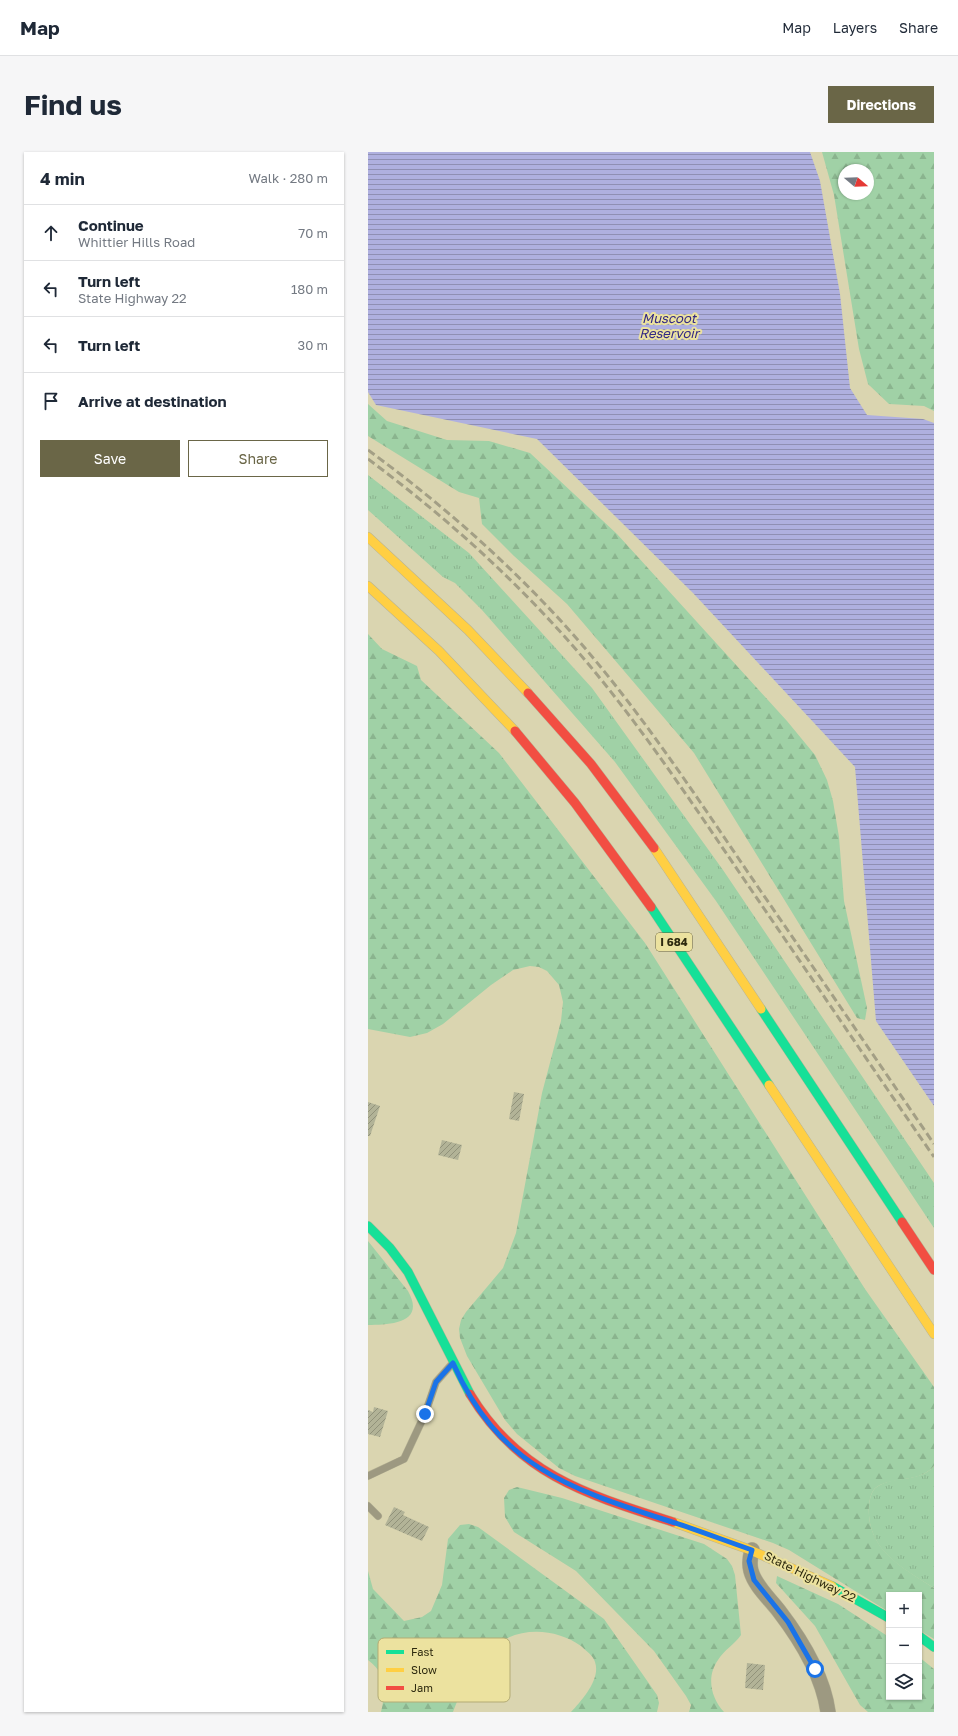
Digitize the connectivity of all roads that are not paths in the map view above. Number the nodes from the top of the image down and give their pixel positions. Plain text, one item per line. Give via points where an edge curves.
1 (368, 537) edge
2 (368, 586) edge
3 (368, 1226) edge
4 (934, 1270) edge
5 (934, 1334) edge
6 (453, 1363) junction
7 (368, 1476) edge
8 (368, 1506) edge
9 (378, 1516) dead end
10 (752, 1550) junction
11 (886, 1616) edge
12 (922, 1638) edge
13 (934, 1647) edge
14 (828, 1712) edge

1 - 4 main road, I 684 via 479,641 568,738 619,800 703,921
2 - 5 main road, I 684 via 449,661 498,713 590,823 678,948
3 - 6 main road, State Highway 22 via 408,1272 433,1318
6 - 7 lane via 436,1382 425,1414 404,1459
6 - 10 main road, State Highway 22 via 468,1392 496,1430 516,1451 549,1475 593,1496
8 - 9 lane
10 - 11 main road, State Highway 22 via 812,1577
10 - 14 street via 749,1561 754,1580 788,1622 803,1646 825,1694
12 - 13 main road

